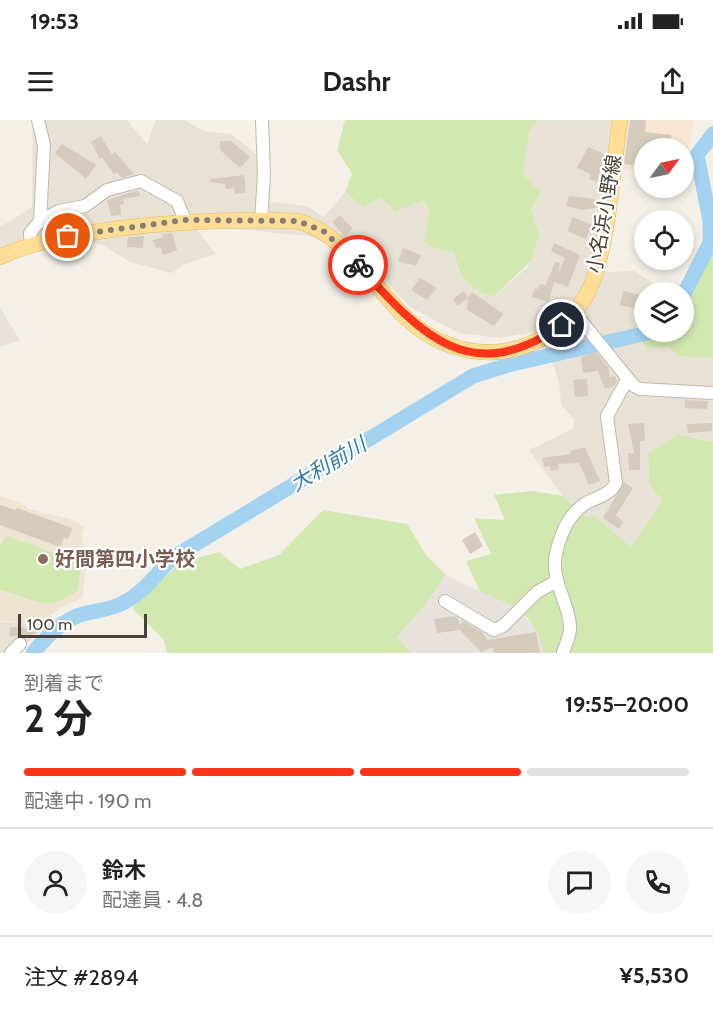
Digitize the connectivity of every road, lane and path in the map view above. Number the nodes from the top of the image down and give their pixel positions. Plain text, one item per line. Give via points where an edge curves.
1 (38, 120) edge
2 (262, 120) edge
3 (620, 120) edge
4 (184, 220) junction
5 (261, 220) junction
6 (40, 221) junction
7 (31, 245) junction
8 (0, 257) edge
9 (574, 312) junction
10 (627, 380) junction
11 (713, 393) edge
12 (557, 581) junction
13 (445, 601) dead end
14 (563, 653) edge

1 - 6 street via 44,145
2 - 5 street
3 - 9 main road, 小名浜小野線 via 600,255 587,294
4 - 5 main road, 小名浜小野線
4 - 6 street via 177,201 141,182 107,190 85,206
4 - 7 main road, 小名浜小野線
5 - 9 main road, 小名浜小野線 via 298,221 325,232 405,317 431,337 461,350 504,352 527,346 562,325
6 - 7 street via 30,234
7 - 8 main road, 小名浜小野線
9 - 10 street
10 - 11 street via 640,389
10 - 12 street via 607,416 616,483 609,492 582,506 564,529 555,557
12 - 13 street via 537,592 494,630
12 - 14 street via 571,628

